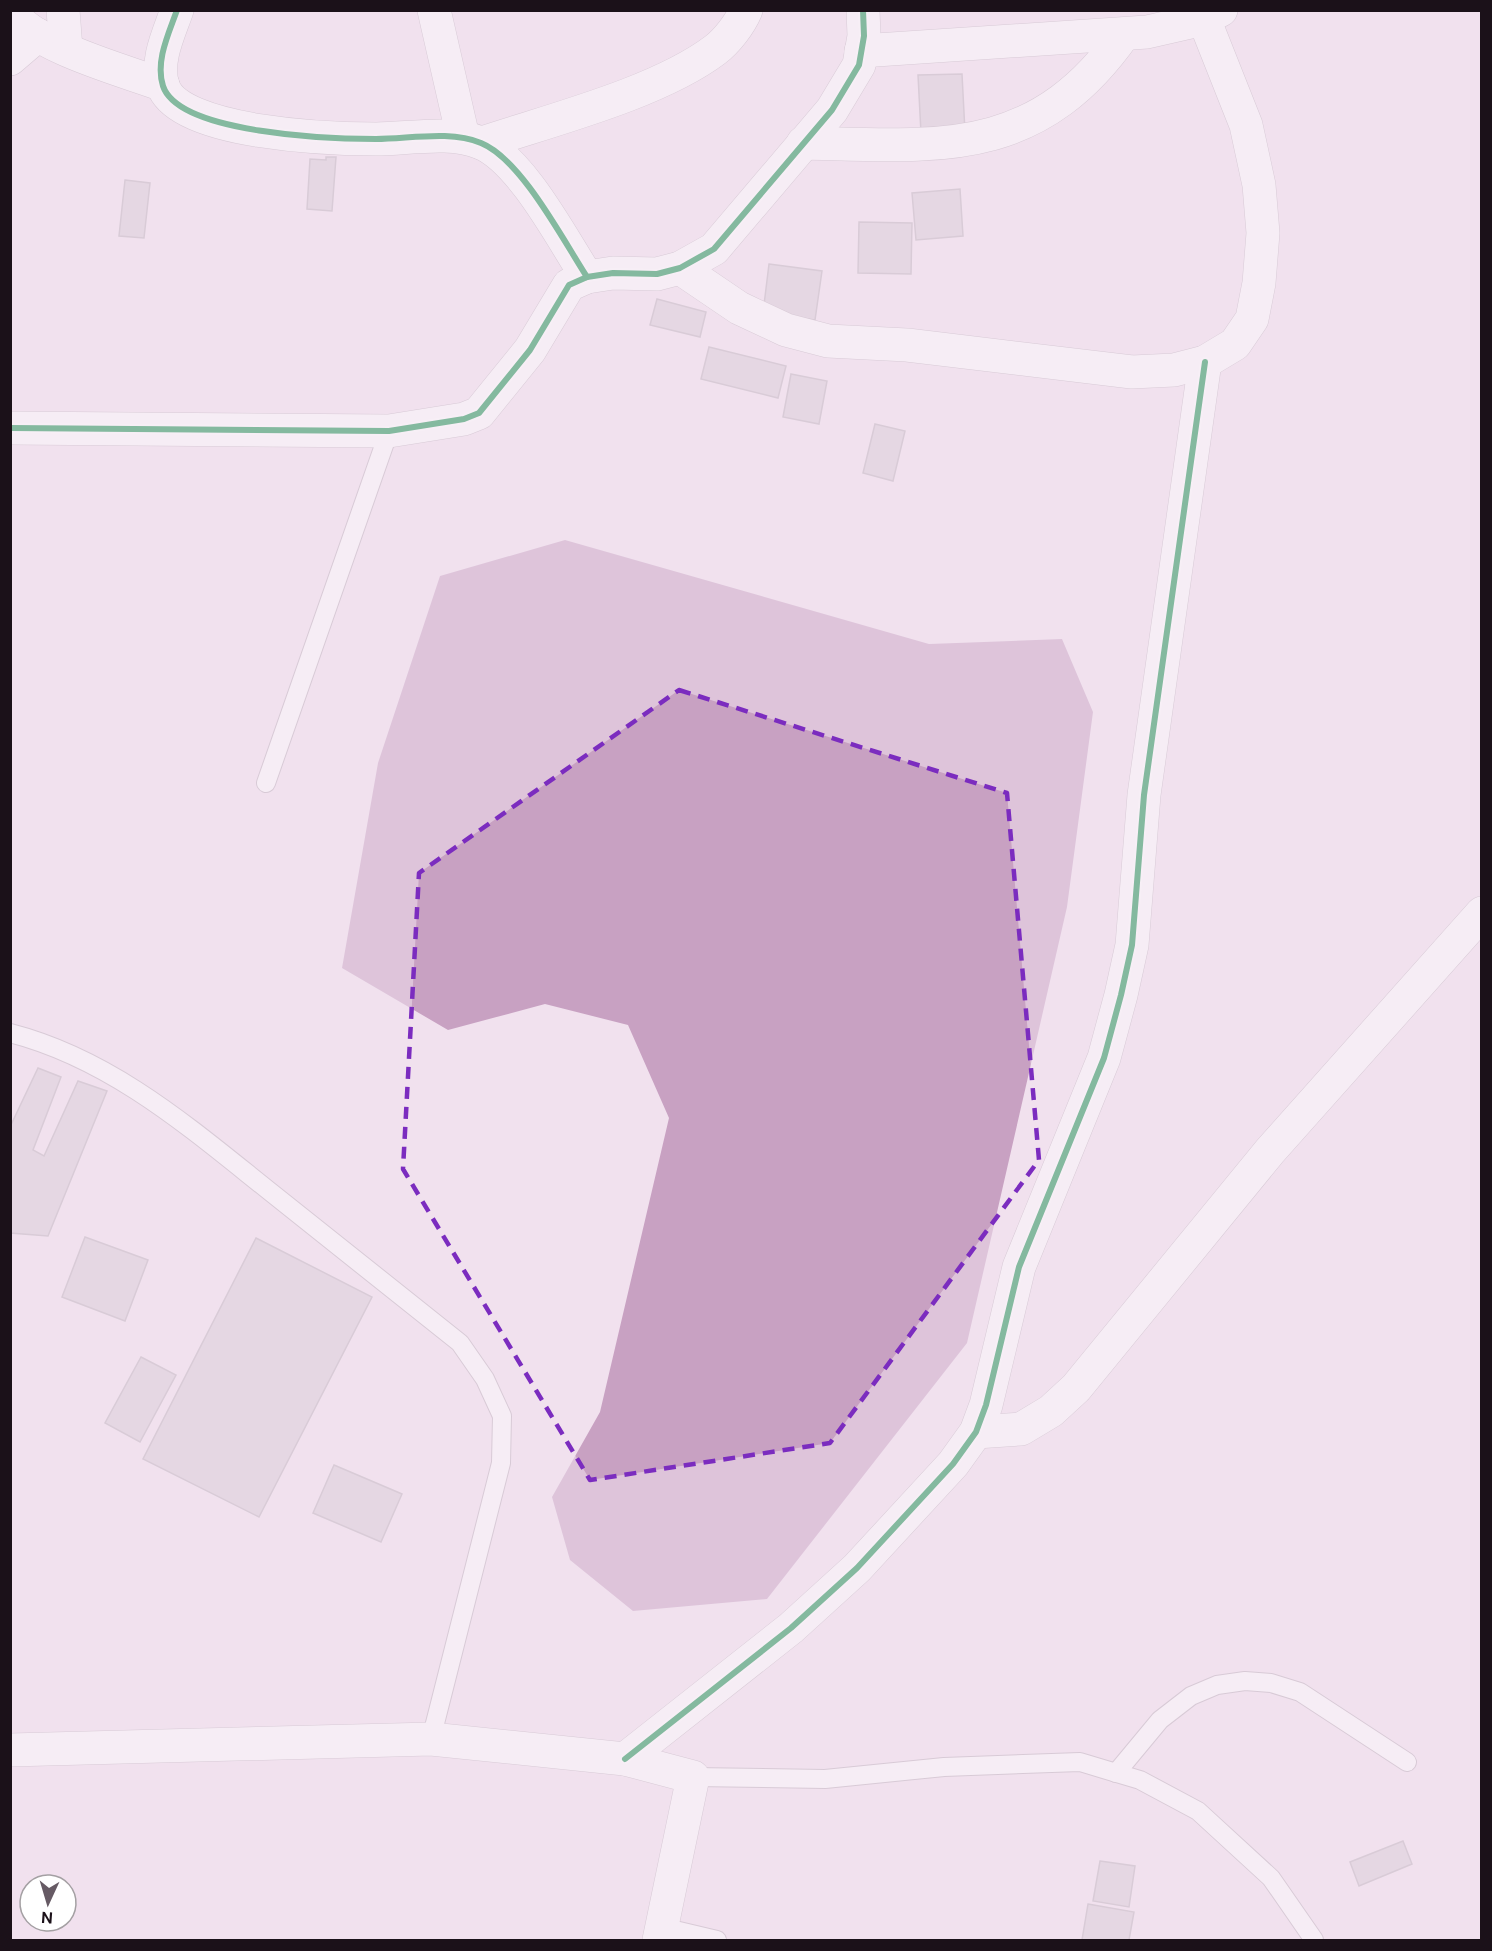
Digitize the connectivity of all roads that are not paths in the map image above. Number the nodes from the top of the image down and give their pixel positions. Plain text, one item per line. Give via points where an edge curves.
1 (63, 10) edge
2 (177, 10) edge
3 (434, 10) edge
4 (746, 10) edge
5 (863, 10) edge
6 (10, 11) edge
7 (1212, 15) edge
8 (1124, 34) junction
9 (52, 42) junction
10 (861, 51) junction
11 (10, 59) edge
12 (163, 84) junction
13 (473, 140) junction
14 (803, 143) junction
15 (680, 268) junction
16 (587, 277) junction
17 (1205, 362) junction
18 (10, 428) edge
19 (389, 431) junction
20 (266, 783) dead end
21 (1482, 913) edge
22 (10, 1033) edge
23 (976, 1432) junction
24 (431, 1739) junction
25 (10, 1750) edge
26 (625, 1760) junction
27 (1407, 1762) dead end
28 (1116, 1773) junction
29 (693, 1777) junction
30 (661, 1934) edge
31 (717, 1941) edge
32 (1314, 1941) edge

1 - 9 street
2 - 12 street via 162,57
3 - 13 street
4 - 13 street via 717,49 673,75 623,96
5 - 10 street
6 - 9 street
7 - 8 street
7 - 17 street via 1246,125 1259,185 1263,233 1252,319 1235,344
8 - 10 street
8 - 14 street via 1085,83 1038,117 990,136 924,146
9 - 11 street
9 - 12 street
10 - 14 street via 859,65 832,110
12 - 13 street via 169,98 178,105 213,121 264,133
13 - 16 street via 501,155 520,176
14 - 15 street via 714,249
15 - 16 street via 657,274
15 - 17 street via 739,308 786,330 828,341 907,345 1132,372 1174,370
16 - 19 street via 569,285 530,350 479,413
17 - 23 street via 1145,783 1132,945 1104,1059 1019,1267
18 - 19 street
19 - 20 lane
21 - 23 street via 1270,1151 1076,1388 1051,1412 1021,1429
22 - 24 lane via 40,1040 102,1067 178,1118 460,1343 485,1379 502,1416 501,1463
23 - 26 street via 953,1464 857,1568 791,1628
24 - 25 street
24 - 26 street
26 - 29 street
27 - 28 lane via 1300,1692 1271,1683 1245,1681 1217,1685 1191,1696 1160,1720
28 - 29 lane via 1080,1762 1024,1762 825,1779
28 - 32 lane via 1140,1780 1198,1811 1271,1878
29 - 30 street
30 - 31 lane

